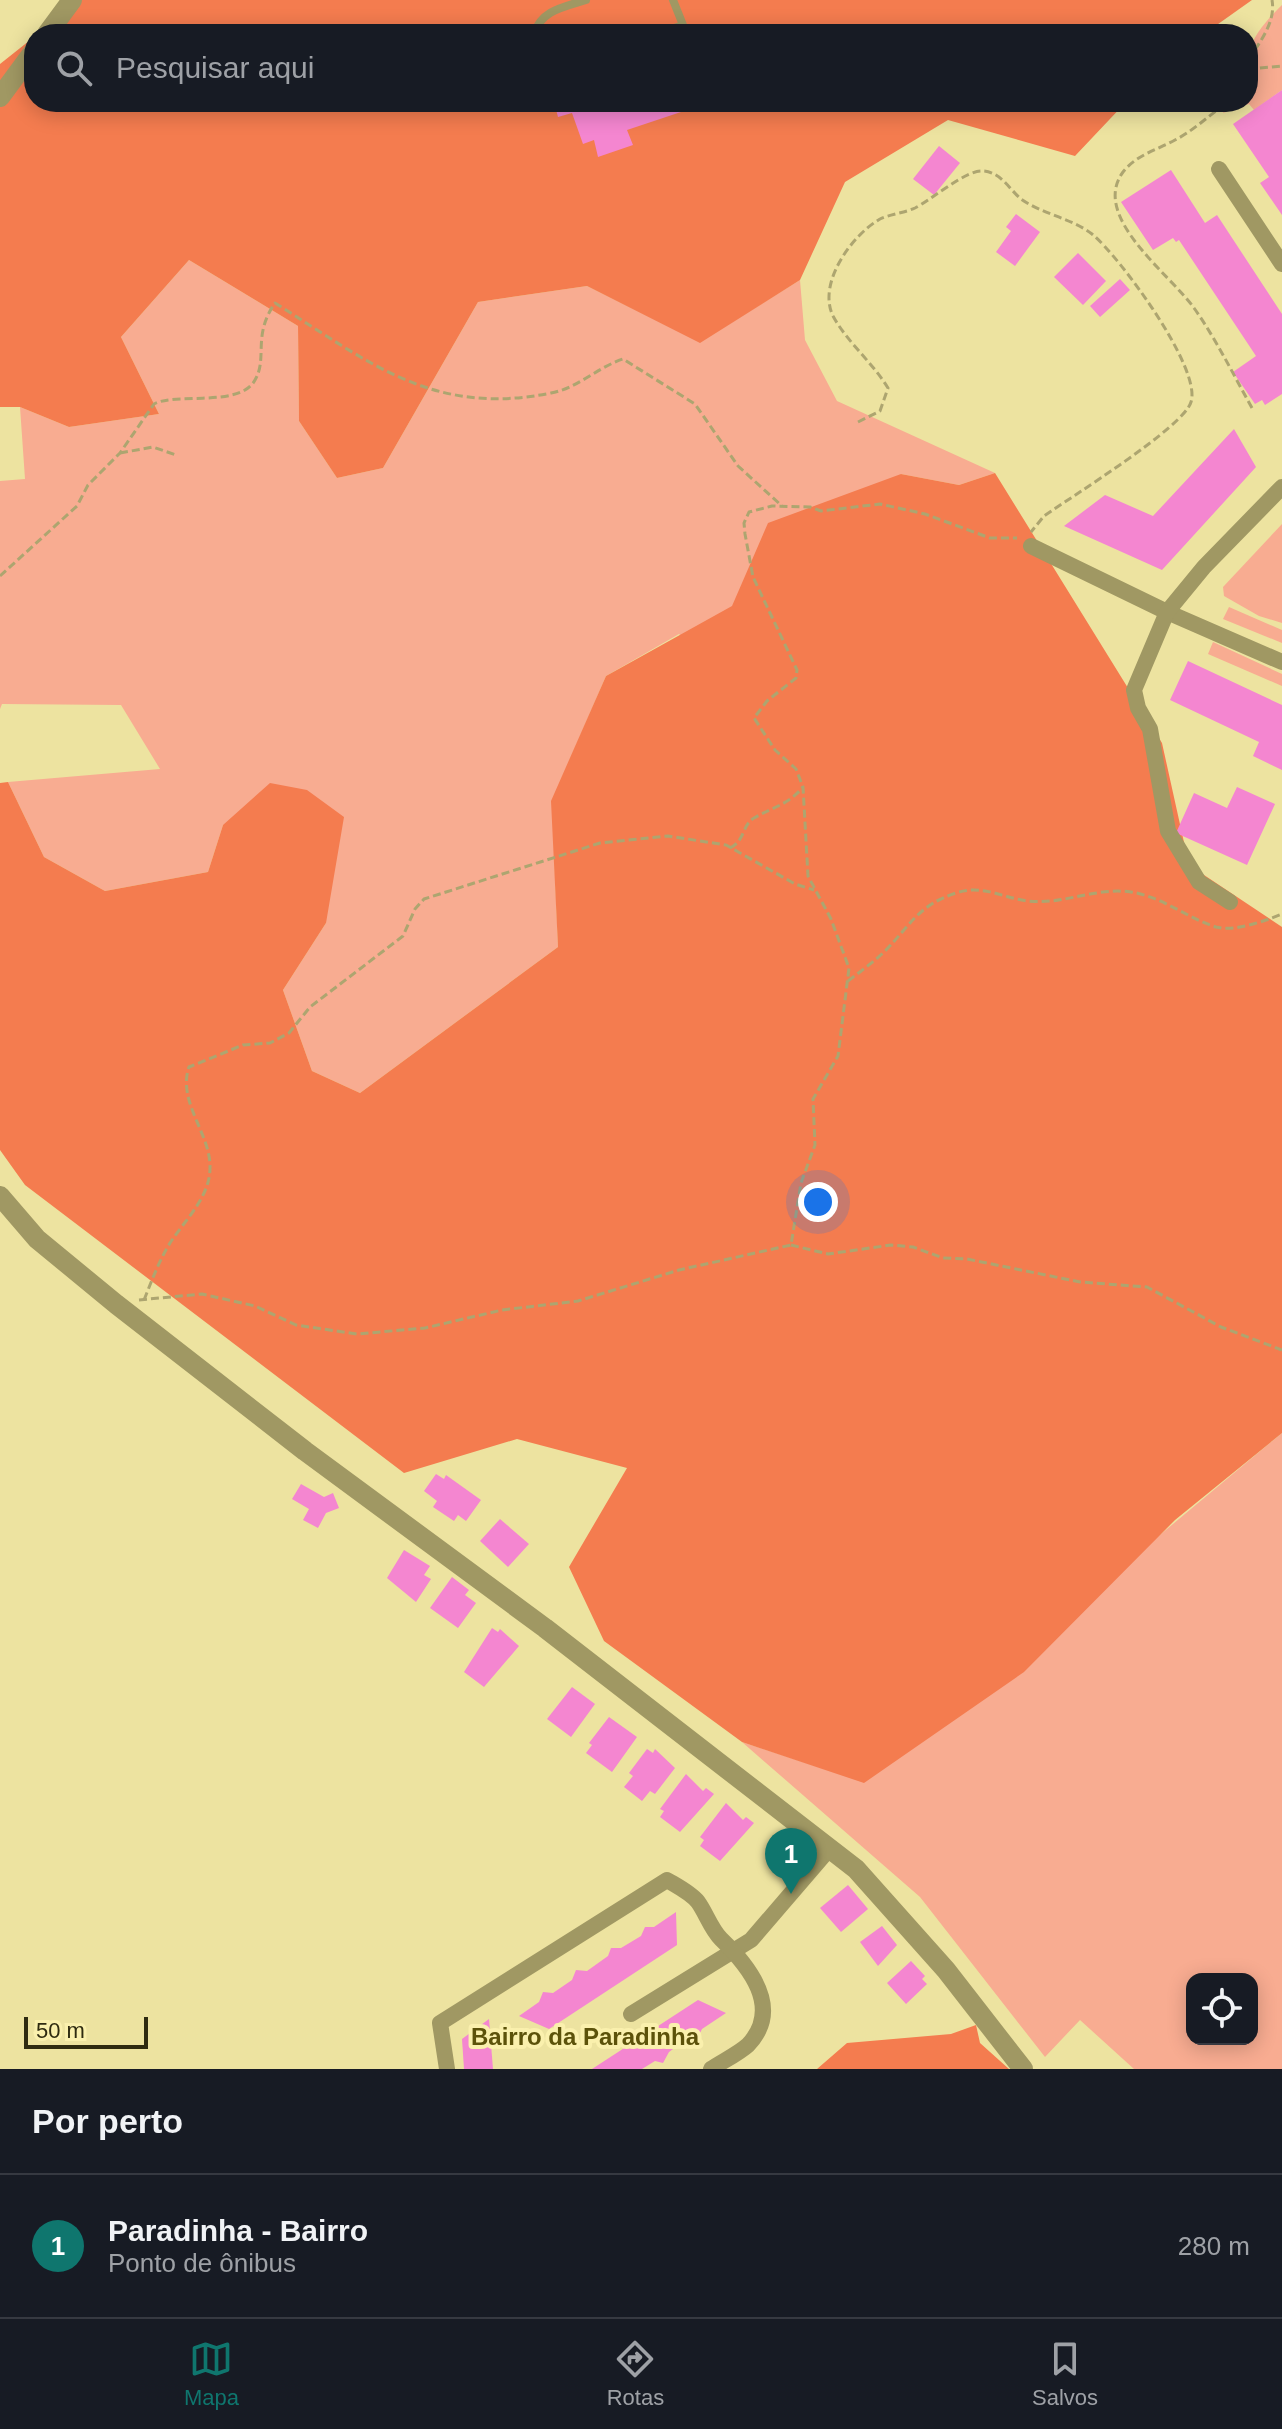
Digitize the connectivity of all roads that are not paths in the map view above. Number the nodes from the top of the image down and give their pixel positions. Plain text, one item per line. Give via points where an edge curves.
1 (72, 0) edge
2 (586, 0) edge
3 (673, 0) edge
4 (54, 24) edge
5 (538, 24) edge
6 (683, 24) edge
7 (24, 65) edge
8 (0, 97) edge
9 (1219, 169) dead end
10 (1282, 264) edge
11 (1282, 487) edge
12 (1032, 539) road end
13 (1167, 612) junction
14 (1274, 654) edge
15 (1282, 662) edge
16 (1230, 902) dead end
17 (4, 1207) edge
18 (830, 1848) junction
19 (735, 1950) junction
20 (631, 2014) dead end
21 (447, 2069) edge
22 (711, 2069) edge
23 (1023, 2069) edge

1 - 4 street
2 - 5 lane via 549,12
3 - 6 lane
7 - 8 street
9 - 10 street
11 - 13 street
12 - 13 street
13 - 14 street
13 - 16 street via 1134,690 1150,729 1168,831 1199,882
14 - 15 street
17 - 18 street via 116,1304
18 - 19 street via 751,1940
18 - 23 street via 856,1869 946,1970
19 - 20 street
19 - 21 street via 719,1938 696,1899 667,1880 440,2023
19 - 22 street via 759,1989 762,2026 747,2046

